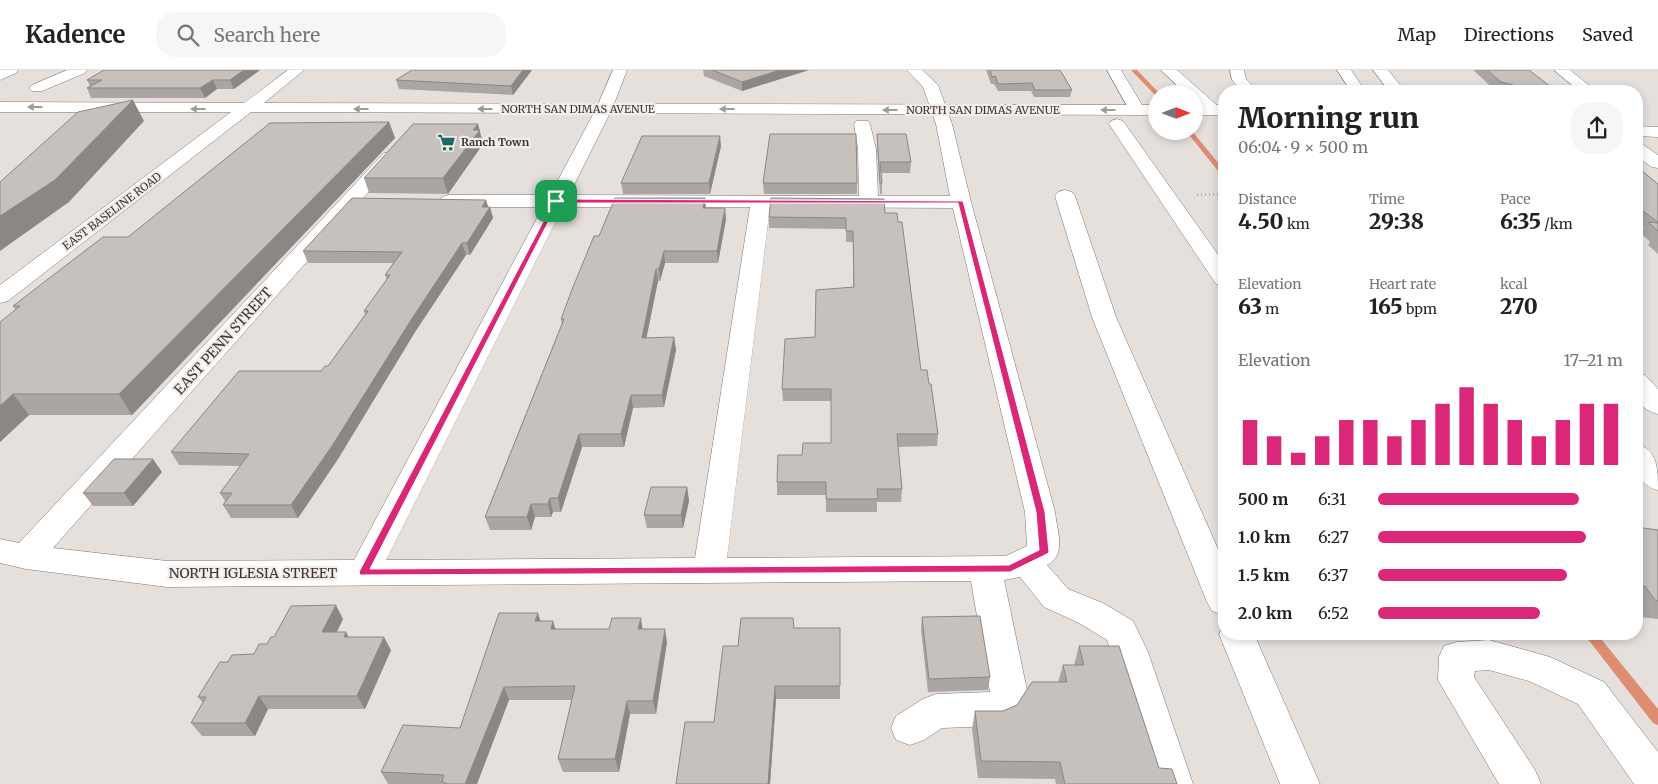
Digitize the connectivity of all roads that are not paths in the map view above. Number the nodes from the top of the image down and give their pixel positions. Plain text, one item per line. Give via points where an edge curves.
1 (11, 70) edge
2 (80, 70) edge
3 (297, 70) edge
4 (620, 70) edge
5 (914, 70) edge
6 (1114, 70) edge
7 (1168, 70) edge
8 (1236, 70) edge
9 (1344, 70) edge
10 (1380, 70) edge
11 (1561, 70) edge
12 (0, 76) edge
13 (1245, 85) edge
14 (1354, 85) edge
15 (1392, 85) edge
16 (1580, 85) edge
17 (37, 88) dead end
18 (0, 107) edge
19 (247, 109) junction
20 (1218, 109) edge
21 (1137, 110) junction
22 (1148, 110) edge
23 (1218, 110) edge
24 (1203, 116) edge
25 (600, 117) junction
26 (941, 117) junction
27 (1203, 120) edge
28 (1218, 122) edge
29 (1148, 123) edge
30 (547, 124) dead end
31 (862, 124) junction
32 (1117, 124) junction
33 (253, 125) dead end
34 (195, 126) dead end
35 (225, 126) junction
36 (413, 131) edge
37 (1643, 131) edge
38 (1658, 132) edge
39 (1643, 153) edge
40 (1658, 163) edge
41 (1065, 196) dead end
42 (429, 201) edge
43 (556, 201) junction
44 (760, 201) junction
45 (869, 202) junction
46 (960, 202) junction
47 (1218, 271) edge
48 (0, 296) edge
49 (1643, 388) edge
50 (1658, 406) edge
51 (1643, 461) edge
52 (1658, 480) edge
53 (13, 554) edge
54 (1034, 557) junction
55 (985, 569) junction
56 (364, 572) junction
57 (709, 572) junction
58 (1218, 588) edge
59 (1240, 640) edge
60 (910, 728) dead end
61 (1173, 784) edge
62 (1300, 784) edge
63 (1521, 784) edge
64 (1658, 784) edge

1 - 12 main road
2 - 17 main road
3 - 19 main road, EAST BASELINE ROAD
4 - 25 main road
5 - 26 main road via 930,85
6 - 21 main road
7 - 20 main road
8 - 13 main road
9 - 14 main road
10 - 15 main road
11 - 16 main road
19 -> 18 main road, NORTH SAN DIMAS AVENUE
25 -> 19 main road, NORTH SAN DIMAS AVENUE
19 - 35 main road, EAST BASELINE ROAD
21 - 22 main road, NORTH SAN DIMAS AVENUE
21 -> 26 main road, NORTH SAN DIMAS AVENUE
23 - 24 main road
26 -> 25 main road, NORTH SAN DIMAS AVENUE
25 - 30 main road, NORTH SAN DIMAS AVENUE
25 - 31 main road, NORTH SAN DIMAS AVENUE
25 - 43 main road
26 - 31 main road, NORTH SAN DIMAS AVENUE
26 - 32 main road, NORTH SAN DIMAS AVENUE
26 - 46 main road
27 - 28 main road
29 - 32 main road, NORTH SAN DIMAS AVENUE
31 - 45 main road via 867,149
32 - 47 main road
33 - 35 main road
34 - 35 main road
35 - 48 main road, EAST BASELINE ROAD
36 - 53 main road, EAST PENN STREET via 360,201
37 - 38 main road
39 - 40 main road
41 - 58 main road via 1104,317
42 - 43 main road
43 - 44 main road
43 - 56 main road
44 - 45 main road
44 - 57 main road
45 - 46 main road
46 - 54 main road via 1040,512
49 - 50 main road
51 - 52 main road
53 - 56 main road, NORTH IGLESIA STREET via 167,574
54 - 55 main road, NORTH IGLESIA STREET via 1010,568
54 - 61 main road via 1056,598 1120,631 1130,652
55 - 57 main road, NORTH IGLESIA STREET
55 - 60 main road via 1009,695 999,709 936,711
56 - 57 main road, NORTH IGLESIA STREET
59 - 62 main road
63 - 64 main road via 1456,680 1457,656 1489,655 1537,668 1591,693

